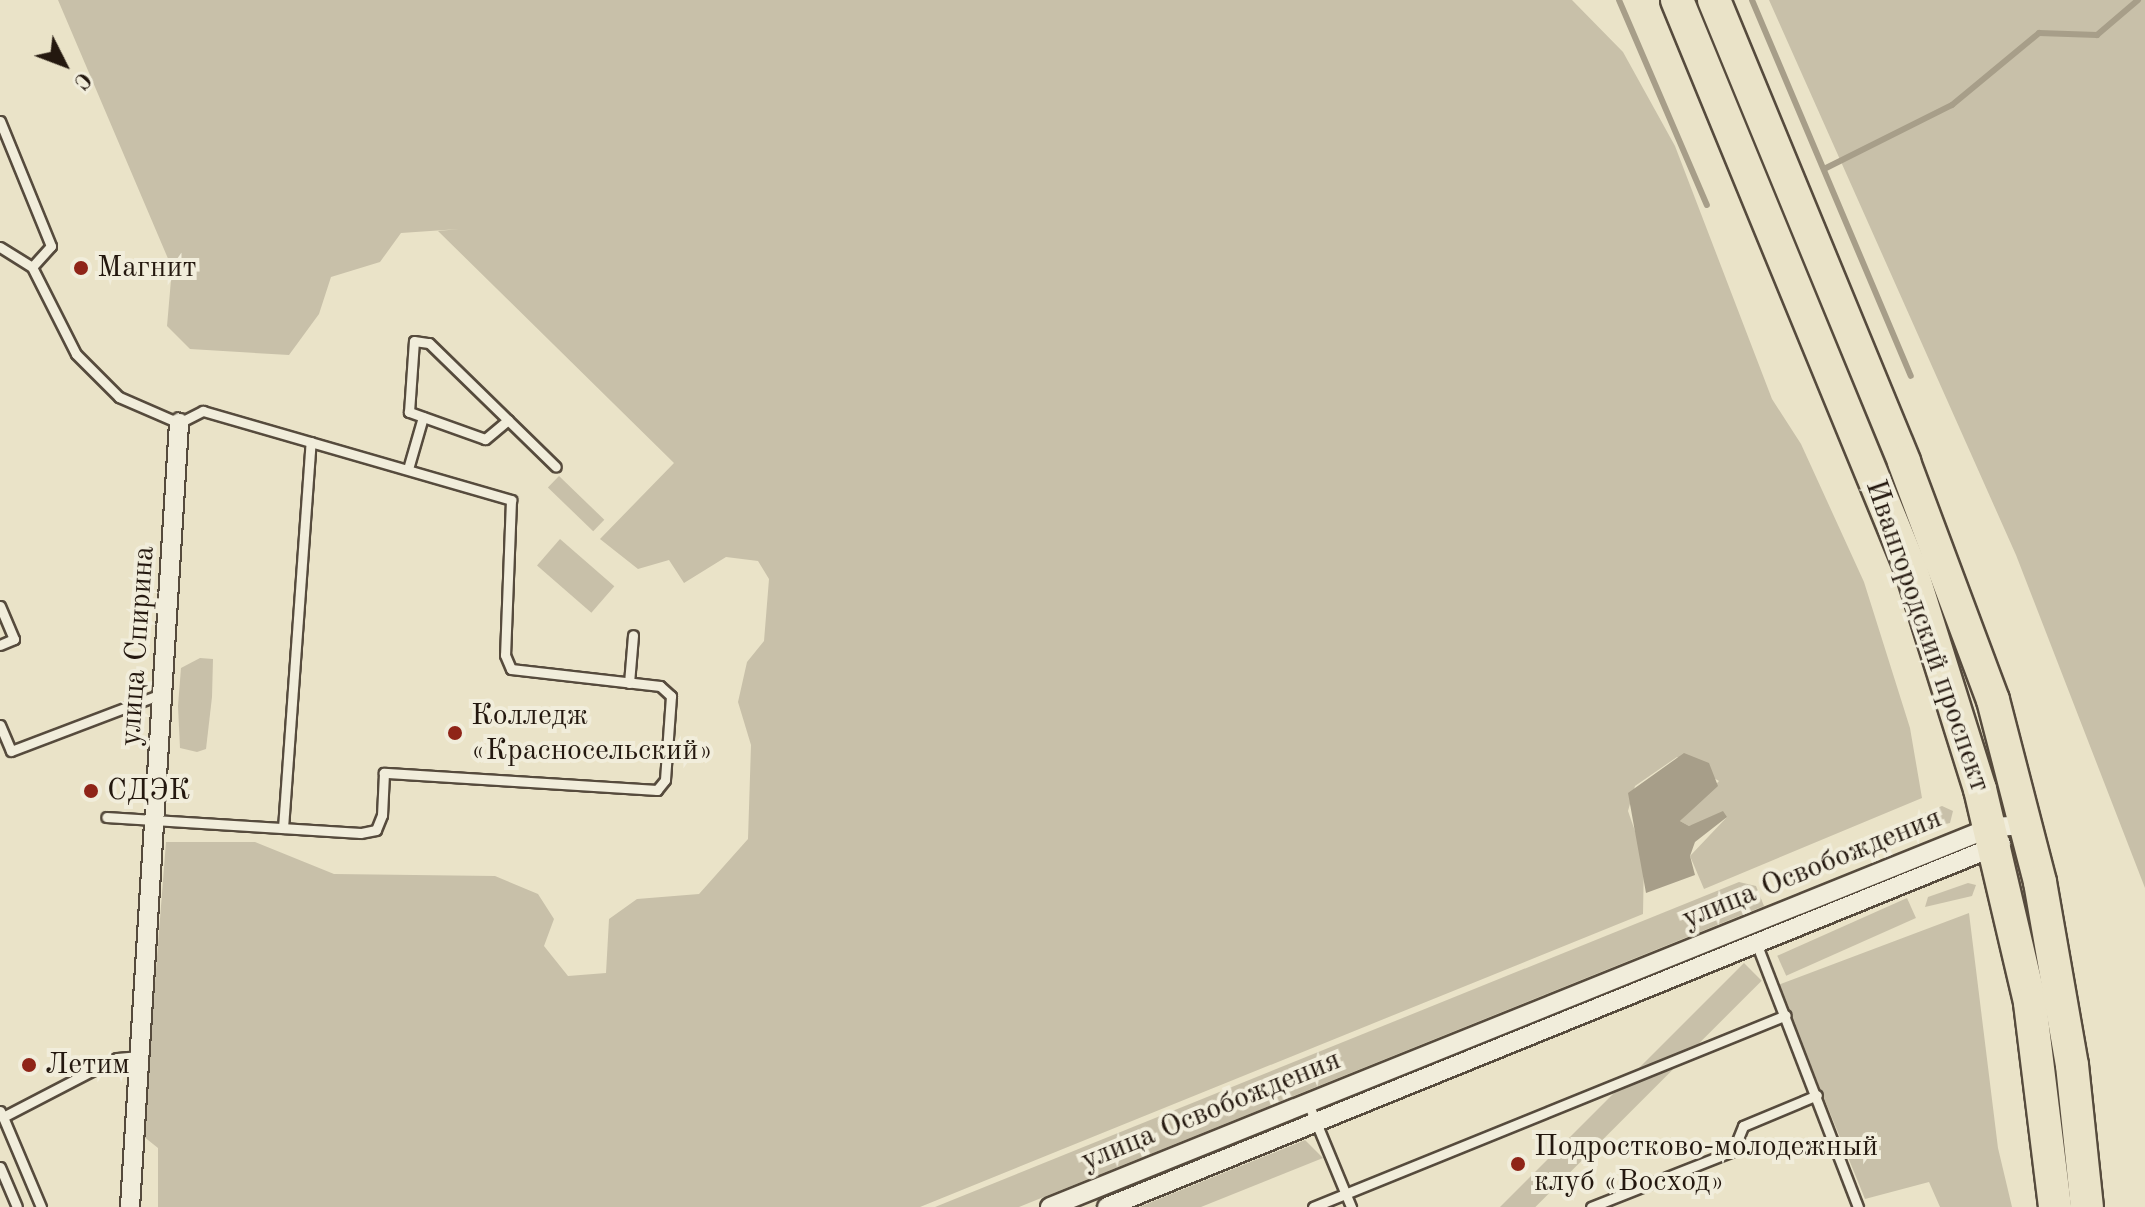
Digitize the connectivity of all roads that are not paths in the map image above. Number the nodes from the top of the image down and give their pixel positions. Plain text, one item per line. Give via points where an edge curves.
1 (1677, 0) edge
2 (1714, 0) edge
3 (0, 121) edge
4 (0, 247) edge
5 (32, 267) junction
6 (423, 417) junction
7 (508, 420) junction
8 (179, 423) junction
9 (311, 442) junction
10 (556, 467) dead end
11 (408, 469) junction
12 (0, 606) edge
13 (633, 635) dead end
14 (0, 645) edge
15 (629, 683) junction
16 (163, 694) junction
17 (0, 725) edge
18 (107, 817) dead end
19 (154, 820) junction
20 (2029, 825) junction
21 (283, 828) junction
22 (1995, 837) junction
23 (1749, 926) junction
24 (1757, 946) junction
25 (1786, 1015) junction
26 (140, 1056) junction
27 (1817, 1095) junction
28 (1308, 1103) junction
29 (1, 1114) edge
30 (1316, 1122) junction
31 (0, 1167) edge
32 (1345, 1194) junction
33 (17, 1207) edge
34 (41, 1207) edge
35 (130, 1207) edge
36 (1050, 1207) edge
37 (1107, 1207) edge
38 (1313, 1207) edge
39 (1351, 1207) edge
40 (1591, 1207) edge
41 (1858, 1207) edge
42 (2055, 1207) edge
43 (2087, 1207) edge

1 - 22 highway, Ивангородский проспект via 1911,569
2 - 20 highway, Ивангородский проспект via 1943,560
3 - 5 lane via 51,246
4 - 5 lane
5 - 8 lane via 95,378 119,397
6 - 7 lane via 485,439
6 - 7 lane via 409,412 414,341 429,343
6 - 11 lane
7 - 10 lane
8 - 9 lane via 203,411
8 - 16 street, улица Спирина
9 - 11 lane
9 - 21 lane
11 - 15 lane via 511,500 505,655 511,669
12 - 14 lane via 14,639
13 - 15 lane
15 - 21 lane via 660,686 671,696 665,780 657,790 384,773 376,830
16 - 17 lane via 11,751
16 - 19 street, улица Спирина
18 - 19 lane
19 - 21 lane
19 - 26 street, улица Спирина
20 - 22 street, улица Освобождения
20 - 43 highway, Ивангородский проспект via 2072,1065
22 - 23 street, улица Освобождения
22 - 24 street, улица Освобождения
22 - 42 highway, Ивангородский проспект via 2030,1003
23 - 24 lane
23 - 28 street, улица Освобождения
24 - 25 lane
24 - 30 street, улица Освобождения
25 - 27 lane
25 - 32 lane
26 - 29 lane via 117,1058
26 - 35 street, улица Спирина
27 - 40 lane via 1743,1126 1733,1151
27 - 41 lane
28 - 30 lane
28 - 36 street, улица Освобождения
29 - 34 lane
30 - 32 lane
30 - 37 street, улица Освобождения
31 - 33 lane
32 - 38 lane
32 - 39 lane

